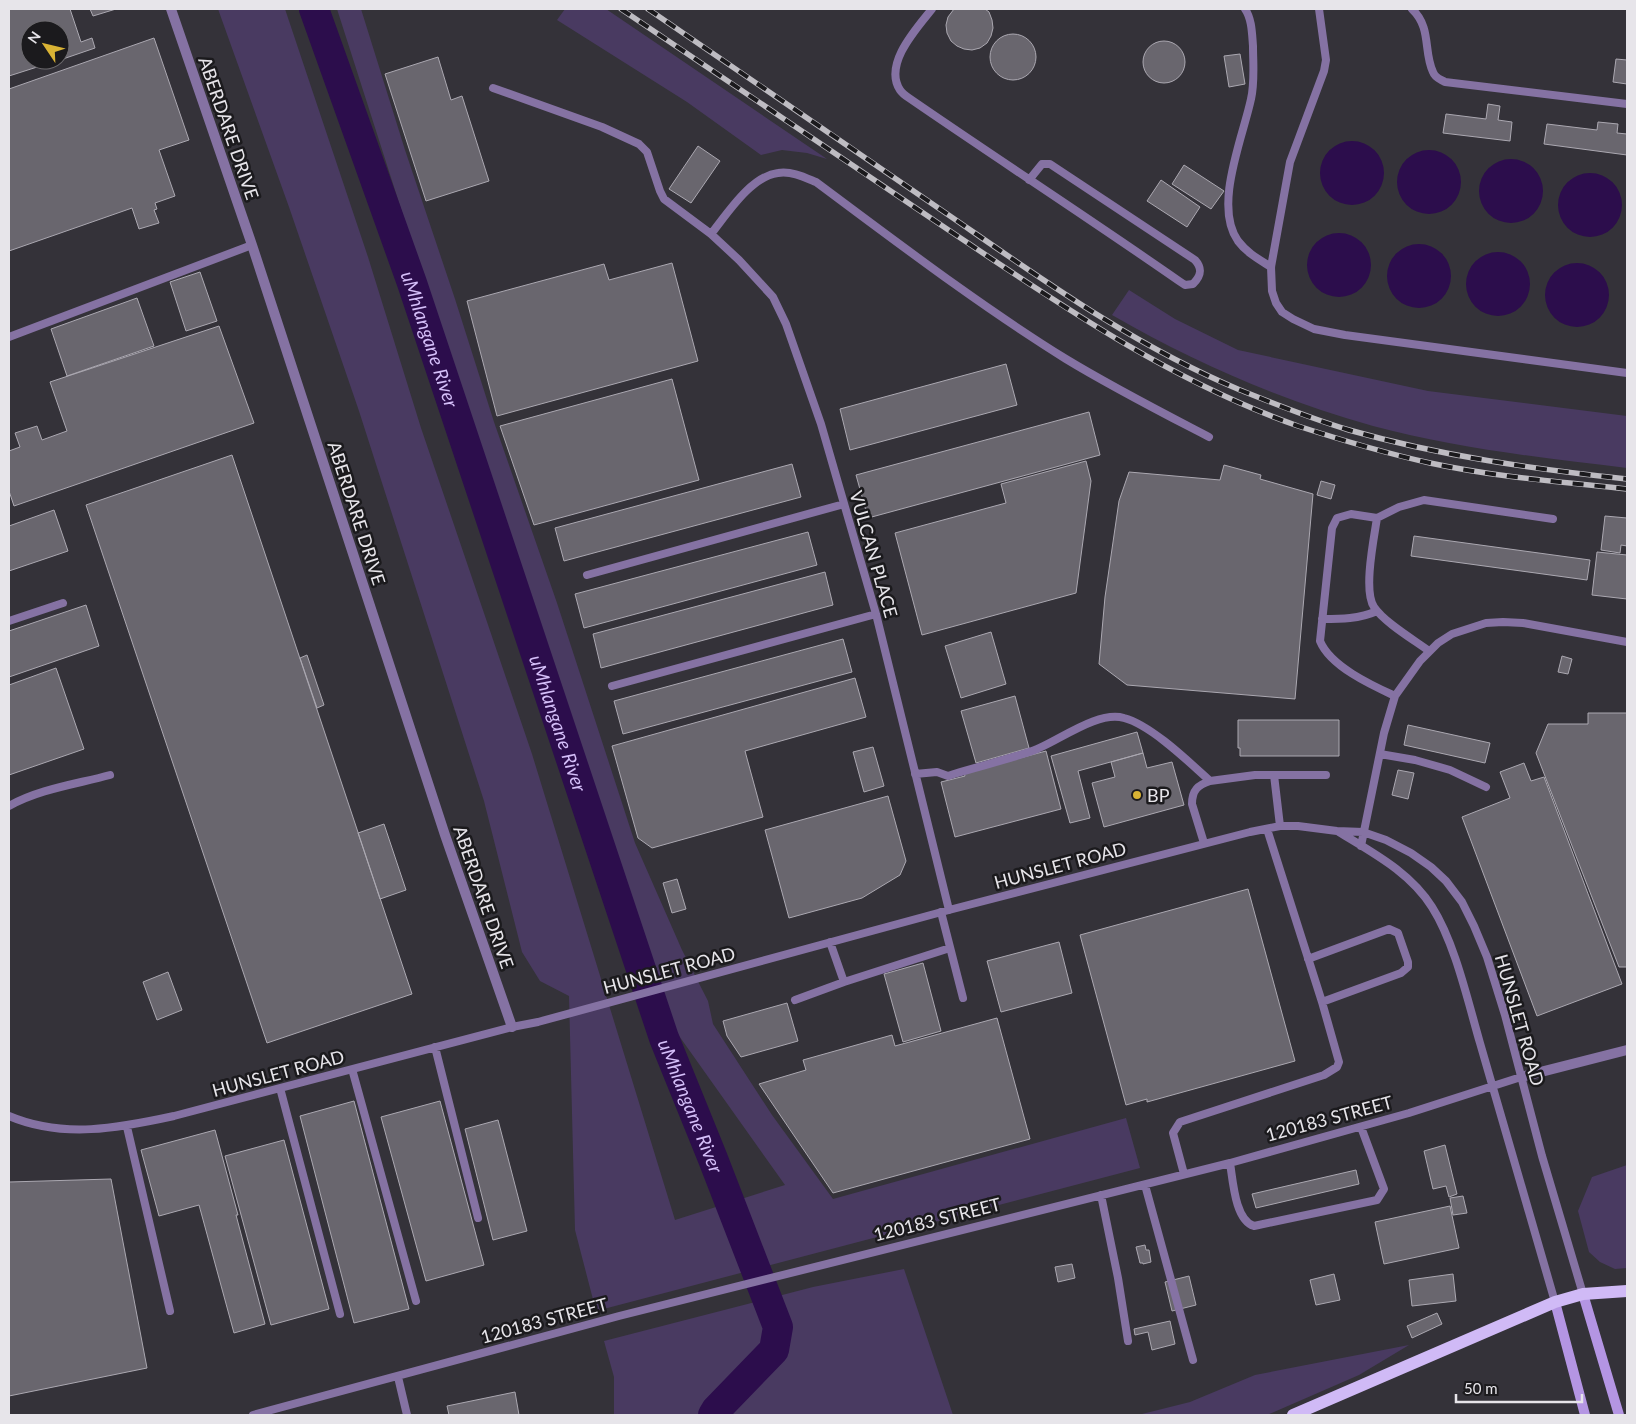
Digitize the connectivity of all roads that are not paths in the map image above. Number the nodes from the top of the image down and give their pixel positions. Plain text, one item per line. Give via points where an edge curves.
1 (171, 9) edge
2 (932, 9) edge
3 (1245, 9) edge
4 (1319, 9) edge
5 (1412, 9) edge
6 (492, 88) dead end
7 (1627, 104) edge
8 (1029, 180) junction
9 (711, 234) junction
10 (252, 245) junction
11 (1272, 267) junction
12 (9, 337) edge
13 (1627, 373) edge
14 (1209, 436) dead end
15 (844, 504) junction
16 (1377, 518) junction
17 (1553, 519) dead end
18 (587, 574) dead end
19 (64, 603) dead end
20 (1377, 611) junction
21 (876, 614) junction
22 (1322, 619) junction
23 (9, 621) edge
24 (1627, 642) edge
25 (1429, 651) junction
26 (612, 686) dead end
27 (1395, 696) junction
28 (1380, 754) junction
29 (915, 774) junction
30 (110, 775) dead end
31 (1274, 775) junction
32 (1326, 775) dead end
33 (1210, 781) junction
34 (1486, 787) dead end
35 (9, 806) edge
36 (1280, 826) junction
37 (1267, 829) junction
38 (1337, 831) junction
39 (1363, 832) junction
40 (1204, 843) junction
41 (1361, 846) junction
42 (949, 910) junction
43 (941, 912) junction
44 (830, 942) junction
45 (950, 948) junction
46 (1308, 959) junction
47 (844, 982) junction
48 (963, 998) dead end
49 (795, 1000) dead end
50 (1322, 1002) junction
51 (512, 1027) junction
52 (435, 1047) junction
53 (1627, 1050) edge
54 (352, 1069) junction
55 (1521, 1077) junction
56 (1492, 1085) junction
57 (280, 1088) junction
58 (9, 1116) edge
59 (127, 1127) junction
60 (1361, 1127) junction
61 (1230, 1163) junction
62 (1184, 1174) junction
63 (1145, 1185) junction
64 (1101, 1195) junction
65 (478, 1218) dead end
66 (1627, 1291) edge
67 (1583, 1294) junction
68 (416, 1300) dead end
69 (1555, 1302) junction
70 (170, 1311) dead end
71 (340, 1314) dead end
72 (1128, 1341) dead end
73 (1193, 1360) dead end
74 (398, 1377) junction
75 (253, 1415) edge
76 (407, 1415) edge
77 (1293, 1415) edge
78 (1585, 1415) edge
79 (1619, 1415) edge

1 - 10 street, ABERDARE DRIVE
2 - 8 lane via 899,58 896,80 900,90
3 - 11 lane via 1250,22 1254,78 1231,181 1230,218 1238,241
4 - 11 lane via 1326,60 1290,162
5 - 7 lane via 1421,19 1432,72 1445,82
6 - 9 lane, VULCAN PLACE via 602,127 639,144 647,152 664,199
8 - 8 lane via 1042,164 1050,164 1195,260 1201,271 1199,279 1193,284 1179,282
9 - 14 lane via 741,197 763,179 778,173 809,179 988,308 1067,359
9 - 15 lane, VULCAN PLACE via 773,297 809,386
10 - 12 lane
10 - 51 street, ABERDARE DRIVE via 445,835
11 - 13 lane via 1272,291 1282,312 1314,328
15 - 18 lane
15 - 21 lane, VULCAN PLACE
16 - 17 lane via 1424,500
16 - 20 lane via 1370,581 1372,605
16 - 22 lane via 1351,514 1341,516 1335,522
19 - 23 lane
20 - 22 lane via 1367,616
20 - 25 lane
21 - 26 lane
21 - 29 lane, VULCAN PLACE
22 - 27 lane via 1320,641 1329,654 1340,665
24 - 25 lane via 1503,622 1486,623 1452,634
25 - 27 lane
27 - 28 lane
28 - 34 lane via 1450,770
28 - 39 lane
29 - 33 lane via 937,772 948,776 1034,751 1094,722 1121,717 1145,726
29 - 42 lane, VULCAN PLACE
30 - 35 lane
31 - 32 lane
31 - 33 lane
31 - 36 lane
33 - 40 lane via 1200,784 1192,798
36 - 37 lane, HUNSLET ROAD
36 - 38 lane, HUNSLET ROAD
37 - 40 lane, HUNSLET ROAD
37 - 46 lane
38 - 39 lane, HUNSLET ROAD
38 - 41 lane, HUNSLET ROAD
39 - 41 lane
39 - 55 lane, HUNSLET ROAD via 1421,859 1446,880 1462,902 1487,958
40 - 42 lane, HUNSLET ROAD
41 - 56 lane, HUNSLET ROAD via 1394,866 1417,888 1444,928
42 - 43 lane, HUNSLET ROAD
43 - 44 lane, HUNSLET ROAD
43 - 45 lane
44 - 47 lane
44 - 51 lane, HUNSLET ROAD
45 - 47 lane
45 - 48 lane
46 - 50 lane
46 - 50 lane via 1389,929 1398,933 1408,962 1408,967 1401,973
47 - 49 lane
50 - 62 lane via 1338,1056 1337,1067 1324,1075 1180,1122 1173,1132
51 - 52 lane, HUNSLET ROAD
52 - 54 lane, HUNSLET ROAD
52 - 65 lane
53 - 55 street, 120183 STREET
54 - 57 lane, HUNSLET ROAD
54 - 68 lane
55 - 56 lane, 120183 STREET
55 - 67 lane, HUNSLET ROAD
56 - 60 lane, 120183 STREET
56 - 69 lane, HUNSLET ROAD
57 - 59 lane, HUNSLET ROAD
57 - 71 lane
58 - 59 lane, HUNSLET ROAD via 50,1128 87,1131
59 - 70 lane
60 - 61 lane, 120183 STREET
60 - 61 lane via 1384,1188 1377,1200 1254,1226 1244,1221 1241,1214
61 - 62 lane, 120183 STREET
62 - 63 lane, 120183 STREET
63 - 64 lane, 120183 STREET
63 - 73 lane
64 - 72 lane
64 - 74 lane, 120183 STREET via 850,1257
66 - 67 main road
67 - 69 main road
67 - 79 main road
69 - 77 main road
69 - 78 main road
74 - 75 lane, 120183 STREET
74 - 76 lane

